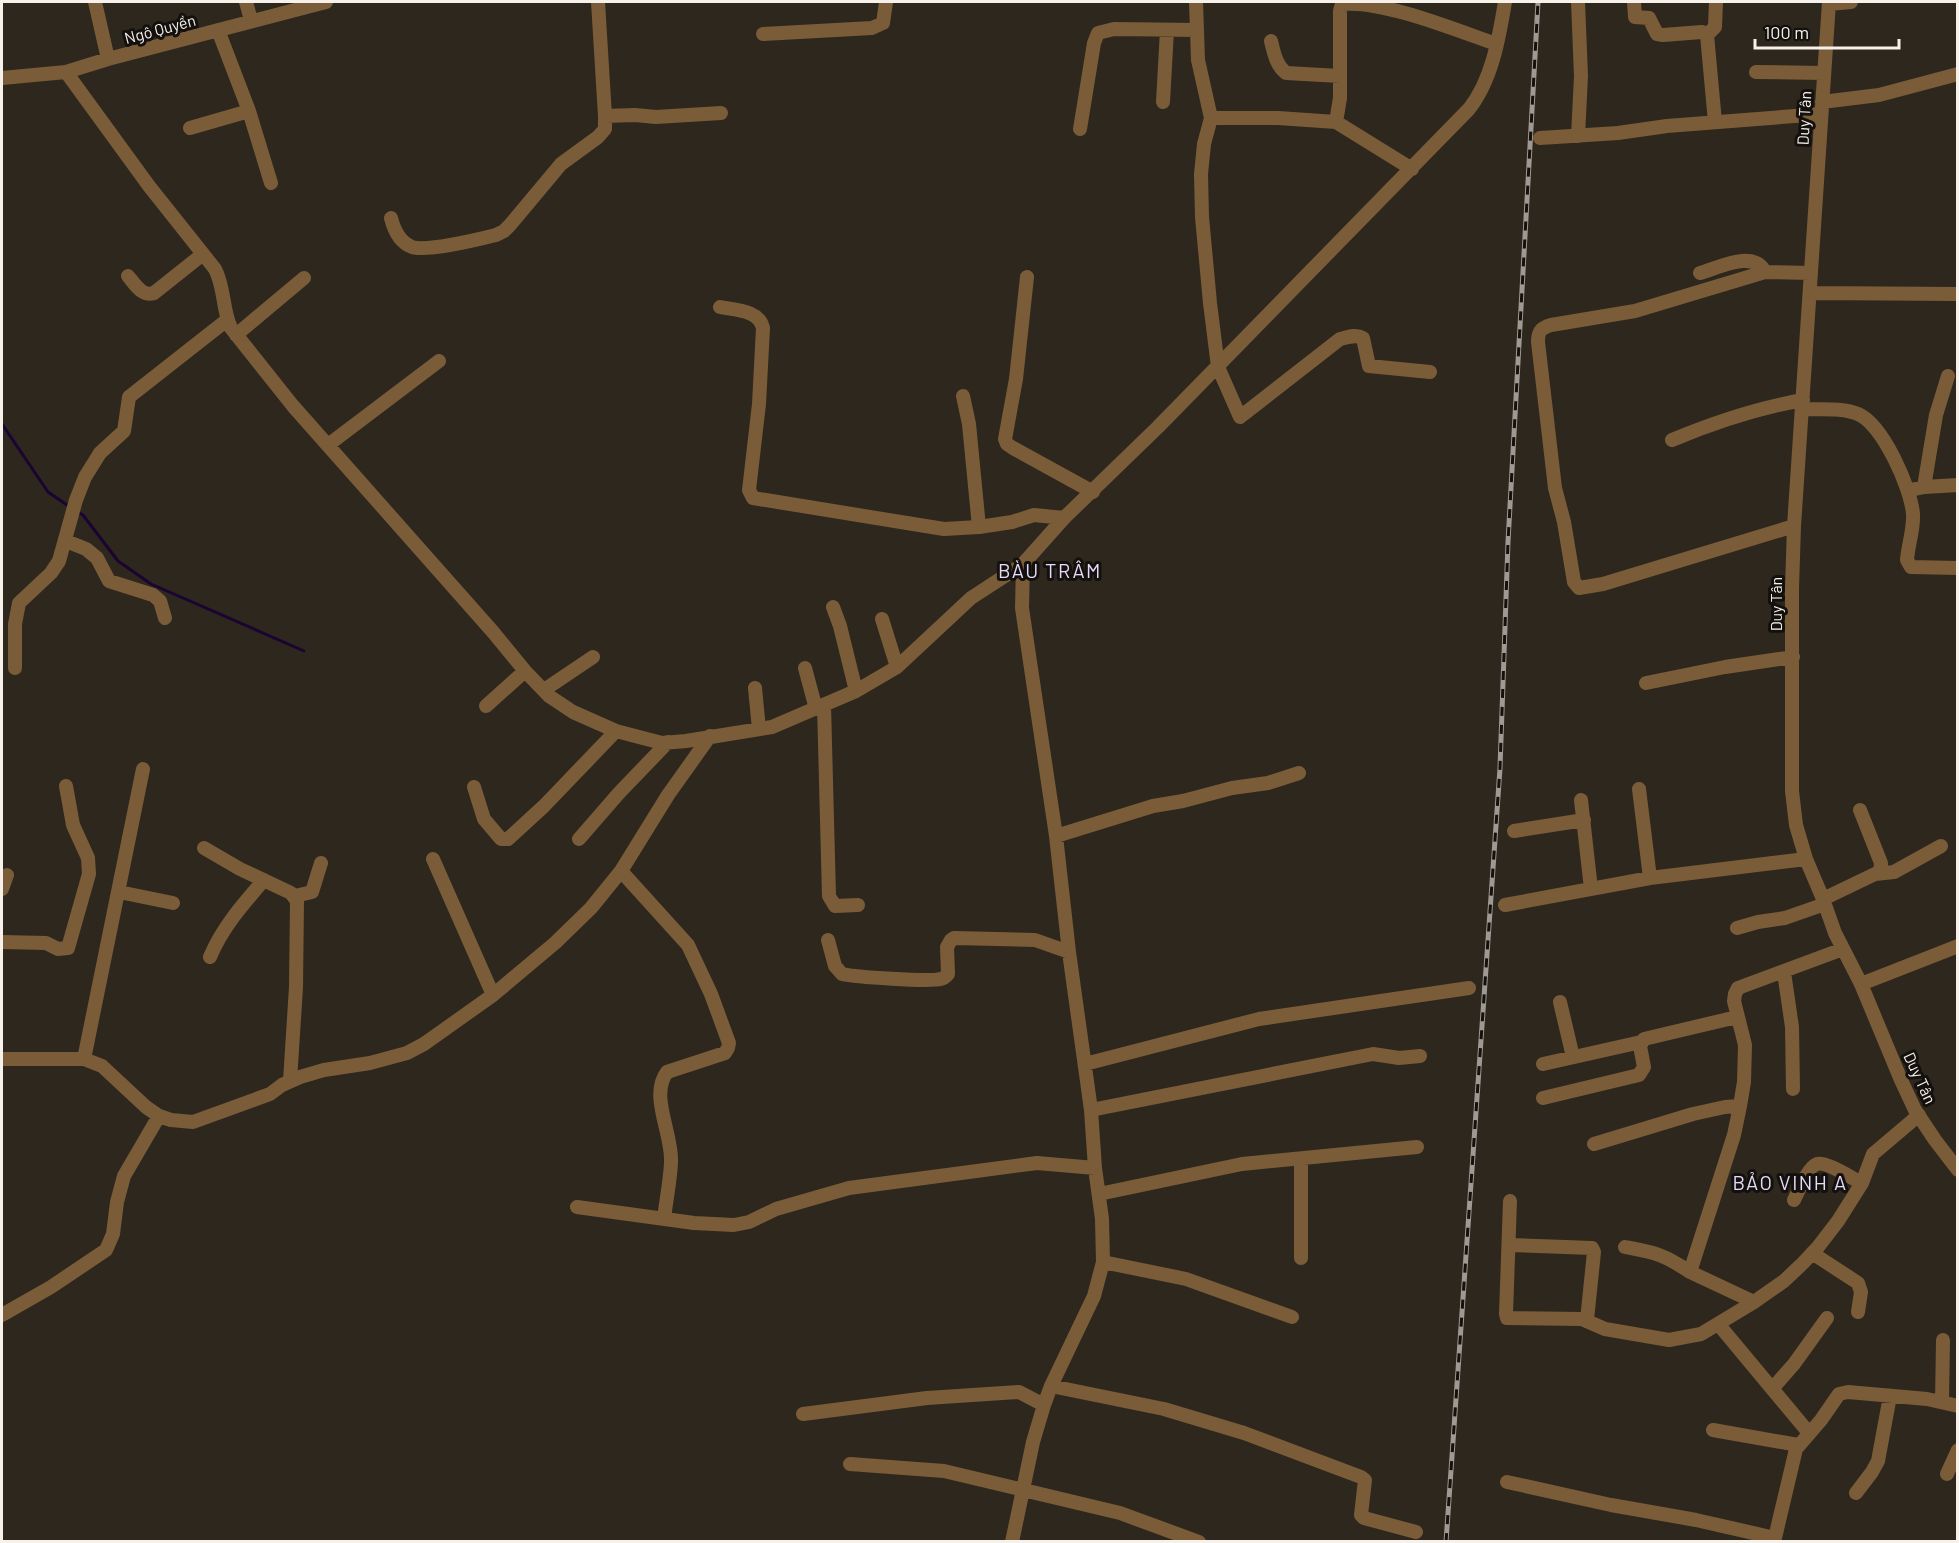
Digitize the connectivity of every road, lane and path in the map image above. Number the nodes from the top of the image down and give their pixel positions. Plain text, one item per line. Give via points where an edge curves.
1 (95, 2) edge
2 (246, 2) edge
3 (598, 2) edge
4 (886, 2) edge
5 (1196, 2) edge
6 (1504, 2) edge
7 (1578, 2) edge
8 (1634, 2) edge
9 (1716, 2) edge
10 (1851, 2) edge
11 (318, 3) edge
12 (1829, 3) edge
13 (251, 20) junction
14 (218, 30) junction
15 (1167, 30) junction
16 (1197, 30) junction
17 (763, 34) dead end
18 (1707, 35) junction
19 (1271, 41) dead end
20 (1496, 44) junction
21 (108, 59) junction
22 (66, 72) junction
23 (1756, 72) dead end
24 (1824, 73) junction
25 (1958, 74) edge
26 (1340, 76) junction
27 (2, 78) edge
28 (1163, 102) dead end
29 (1821, 108) junction
30 (249, 111) junction
31 (721, 113) dead end
32 (605, 116) junction
33 (1211, 118) junction
34 (1336, 122) junction
35 (1715, 122) junction
36 (190, 128) dead end
37 (1080, 129) dead end
38 (1578, 136) junction
39 (1540, 138) dead end
40 (1412, 169) junction
41 (271, 183) dead end
42 (390, 218) dead end
43 (203, 254) junction
44 (1765, 272) junction
45 (1700, 273) dead end
46 (1811, 273) junction
47 (128, 276) dead end
48 (1027, 277) dead end
49 (304, 278) dead end
50 (1810, 293) junction
51 (1958, 294) edge
52 (720, 307) dead end
53 (227, 320) junction
54 (236, 335) junction
55 (440, 361) dead end
56 (1218, 367) junction
57 (1430, 372) dead end
58 (1948, 376) dead end
59 (963, 396) dead end
60 (1802, 405) junction
61 (1672, 440) dead end
62 (328, 445) junction
63 (1958, 485) edge
64 (1924, 487) junction
65 (1908, 491) junction
66 (1092, 492) junction
67 (1064, 518) junction
68 (1794, 526) junction
69 (979, 527) junction
70 (66, 541) junction
71 (1023, 564) junction
72 (1958, 568) edge
73 (833, 607) dead end
74 (165, 618) dead end
75 (882, 619) dead end
76 (593, 657) dead end
77 (1793, 657) junction
78 (897, 667) junction
79 (15, 668) dead end
80 (805, 668) dead end
81 (525, 672) junction
82 (1646, 683) dead end
83 (755, 688) dead end
84 (544, 690) junction
85 (856, 691) junction
86 (486, 706) dead end
87 (820, 707) junction
88 (759, 729) junction
89 (615, 731) junction
90 (710, 736) junction
91 (669, 742) junction
92 (143, 770) dead end
93 (1299, 773) dead end
94 (66, 786) dead end
95 (474, 787) dead end
96 (1639, 789) dead end
97 (1581, 800) dead end
98 (1860, 810) dead end
99 (1584, 820) junction
100 (1514, 831) dead end
101 (1056, 836) junction
102 (579, 839) dead end
103 (1941, 846) dead end
104 (204, 848) dead end
105 (433, 859) dead end
106 (1806, 859) junction
107 (321, 863) dead end
108 (621, 872) junction
109 (1880, 873) junction
110 (7, 875) dead end
111 (1650, 878) junction
112 (264, 880) junction
113 (2, 889) edge
114 (1591, 889) junction
115 (119, 892) junction
116 (295, 896) junction
117 (1824, 902) junction
118 (173, 903) dead end
119 (858, 905) dead end
120 (1505, 905) dead end
121 (1737, 928) dead end
122 (828, 940) dead end
123 (2, 942) edge
124 (1958, 946) edge
125 (1843, 949) junction
126 (1069, 952) junction
127 (210, 957) dead end
128 (1784, 972) junction
129 (1861, 984) junction
130 (1469, 988) dead end
131 (493, 995) junction
132 (1560, 1002) dead end
133 (1737, 1017) junction
134 (1641, 1042) junction
135 (1420, 1056) dead end
136 (1573, 1057) junction
137 (2, 1059) edge
138 (84, 1059) junction
139 (1085, 1064) junction
140 (1543, 1064) dead end
141 (290, 1082) junction
142 (1793, 1089) dead end
143 (1544, 1098) dead end
144 (1740, 1106) junction
145 (1091, 1110) junction
146 (1919, 1115) junction
147 (159, 1116) junction
148 (1594, 1144) dead end
149 (1417, 1147) dead end
150 (1301, 1159) junction
151 (1095, 1168) junction
152 (1958, 1170) edge
153 (1862, 1183) junction
154 (1099, 1194) junction
155 (1794, 1200) dead end
156 (1510, 1201) dead end
157 (577, 1208) dead end
158 (664, 1219) junction
159 (1509, 1245) junction
160 (1625, 1246) dead end
161 (1812, 1253) junction
162 (1301, 1258) dead end
163 (1103, 1262) junction
164 (1690, 1272) junction
165 (1754, 1302) junction
166 (1858, 1312) dead end
167 (2, 1315) edge
168 (1292, 1317) dead end
169 (1827, 1318) dead end
170 (1587, 1320) junction
171 (1719, 1325) junction
172 (1943, 1340) dead end
173 (1051, 1386) junction
174 (1772, 1389) junction
175 (1890, 1396) junction
176 (1942, 1402) junction
177 (1044, 1405) junction
178 (1958, 1406) edge
179 (803, 1414) dead end
180 (1713, 1431) dead end
181 (1809, 1433) junction
182 (1798, 1445) junction
183 (1958, 1450) edge
184 (850, 1464) dead end
185 (1947, 1474) dead end
186 (1508, 1482) dead end
187 (1023, 1489) junction
188 (1856, 1493) dead end
189 (1416, 1532) dead end
190 (1775, 1540) edge
191 (1012, 1542) edge
192 (1199, 1542) edge

1 - 21 street
2 - 13 street
3 - 32 street
4 - 17 street via 883,23 872,28
5 - 16 street
6 - 20 street
7 - 38 street
8 - 18 street via 1635,17 1649,18 1657,34
9 - 18 street via 1715,27
10 - 12 street
11 - 13 street, Ngô Quyền
12 - 24 street, Duy Tân
13 - 14 street, Ngô Quyền
14 - 21 street, Ngô Quyền
14 - 30 street
15 - 16 street
15 - 28 street
15 - 37 street via 1114,29 1098,33
16 - 33 street via 1198,60
18 - 35 street
19 - 26 street via 1280,68 1286,73
20 - 26 street via 1395,8 1342,4
20 - 40 street via 1474,102
21 - 22 street, Ngô Quyền
22 - 27 street, Ngô Quyền
22 - 43 street
23 - 24 street
24 - 29 street, Duy Tân
25 - 29 street
26 - 34 street
29 - 35 street
29 - 46 street, Duy Tân
30 - 36 street
30 - 41 street
31 - 32 street
32 - 42 street via 605,129 598,137 561,164 510,225 496,235 412,247 395,233
33 - 34 street
33 - 56 street via 1202,159 1202,217
34 - 40 street
35 - 38 street
38 - 39 street
40 - 56 street
43 - 47 street via 149,295
43 - 53 street via 220,279
44 - 45 street via 1752,260
44 - 46 street
44 - 68 street via 1635,311 1565,321 1541,329 1538,342 1545,417 1555,489 1574,582 1579,588
46 - 50 street, Duy Tân
48 - 66 street via 1005,439 1013,448
49 - 54 street
50 - 51 street
50 - 60 street, Duy Tân
52 - 69 street via 753,315 760,319 763,328 749,490 753,498 926,527
53 - 54 street
53 - 70 street via 129,398 124,431 94,460 85,477
54 - 62 street
55 - 62 street
56 - 57 street via 1240,417 1349,336 1363,338 1369,366
56 - 66 street
58 - 64 street via 1935,415
59 - 69 street
60 - 61 street via 1761,409
60 - 65 street via 1855,413 1868,420 1892,456
60 - 68 street, Duy Tân
62 - 81 street
63 - 64 street
64 - 65 street
65 - 72 street via 1913,517 1908,564
66 - 67 street
67 - 69 street via 1034,515
67 - 71 street
68 - 77 street, Duy Tân
70 - 74 street via 97,558 109,581 153,595 160,601
70 - 79 street via 51,573 19,603
71 - 78 street via 971,598
71 - 101 street via 1022,608
73 - 85 street
75 - 78 street
76 - 84 street
77 - 82 street
77 - 106 street, Duy Tân via 1793,811
78 - 85 street
80 - 87 street
81 - 84 street
81 - 86 street
83 - 88 street
84 - 89 street via 573,711
85 - 87 street
87 - 88 street
87 - 119 street via 829,896 835,906
88 - 90 street
89 - 91 street
89 - 95 street via 508,839 501,838 484,819
90 - 91 street
90 - 108 street
91 - 102 street
92 - 115 street
93 - 101 street via 1153,806
94 - 123 street via 73,825 88,858 89,874 68,948
96 - 111 street
97 - 99 street
98 - 109 street via 1881,863
99 - 100 street
99 - 114 street
101 - 126 street
103 - 109 street via 1894,872
104 - 112 street
105 - 131 street
106 - 111 street
106 - 117 street, Duy Tân
107 - 116 street via 312,892
108 - 131 street via 555,944
108 - 158 street via 688,945 729,1043 725,1053 667,1072 662,1079 658,1092 671,1151
109 - 117 street
110 - 113 street
111 - 114 street
112 - 116 street
112 - 127 street via 217,938
114 - 120 street
115 - 118 street
115 - 138 street
116 - 141 street via 298,935
117 - 121 street via 1785,918
117 - 125 street, Duy Tân
122 - 126 street via 842,974 890,978 945,977 947,947 954,938 1035,940
124 - 129 street
125 - 128 street
125 - 129 street, Duy Tân
126 - 139 street
128 - 133 street via 1738,988
128 - 142 street via 1792,1027
129 - 146 street, Duy Tân
130 - 139 street via 1259,1019
131 - 141 street via 407,1053 324,1070
132 - 136 street
133 - 134 street via 1644,1038
133 - 144 street via 1744,1045
134 - 136 street
134 - 143 street via 1644,1067 1639,1075
135 - 145 street via 1374,1054
136 - 140 street
137 - 138 street
138 - 147 street via 102,1066
139 - 145 street
141 - 147 street via 270,1094 193,1122
144 - 148 street via 1693,1114
144 - 164 street
145 - 151 street
146 - 152 street, Duy Tân
146 - 153 street via 1873,1154
147 - 167 street via 124,1176 106,1250
149 - 150 street
150 - 154 street via 1242,1164
150 - 162 street
151 - 154 street
151 - 158 street via 1037,1163 849,1188 734,1225
153 - 155 street via 1816,1164
153 - 161 street
154 - 163 street
156 - 159 street
157 - 158 street
159 - 170 street via 1508,1318
159 - 170 street via 1592,1248
160 - 164 street via 1658,1253
161 - 165 street via 1784,1281
161 - 166 street via 1858,1283
163 - 168 street via 1186,1279
163 - 173 street via 1094,1296
164 - 165 street
165 - 171 street
169 - 174 street
170 - 171 street via 1605,1329 1669,1340 1701,1334
171 - 174 street
172 - 176 street
173 - 177 street
173 - 189 street via 1164,1409 1244,1433 1360,1477 1366,1485 1361,1515 1364,1518
174 - 181 street
175 - 176 street
175 - 181 street via 1839,1394
175 - 188 street via 1878,1461
176 - 178 street
177 - 179 street via 1019,1392 927,1398
177 - 187 street
180 - 182 street
181 - 182 street
182 - 190 street
183 - 185 street
184 - 187 street via 944,1471
186 - 190 street
187 - 191 street
187 - 192 street via 1120,1514

